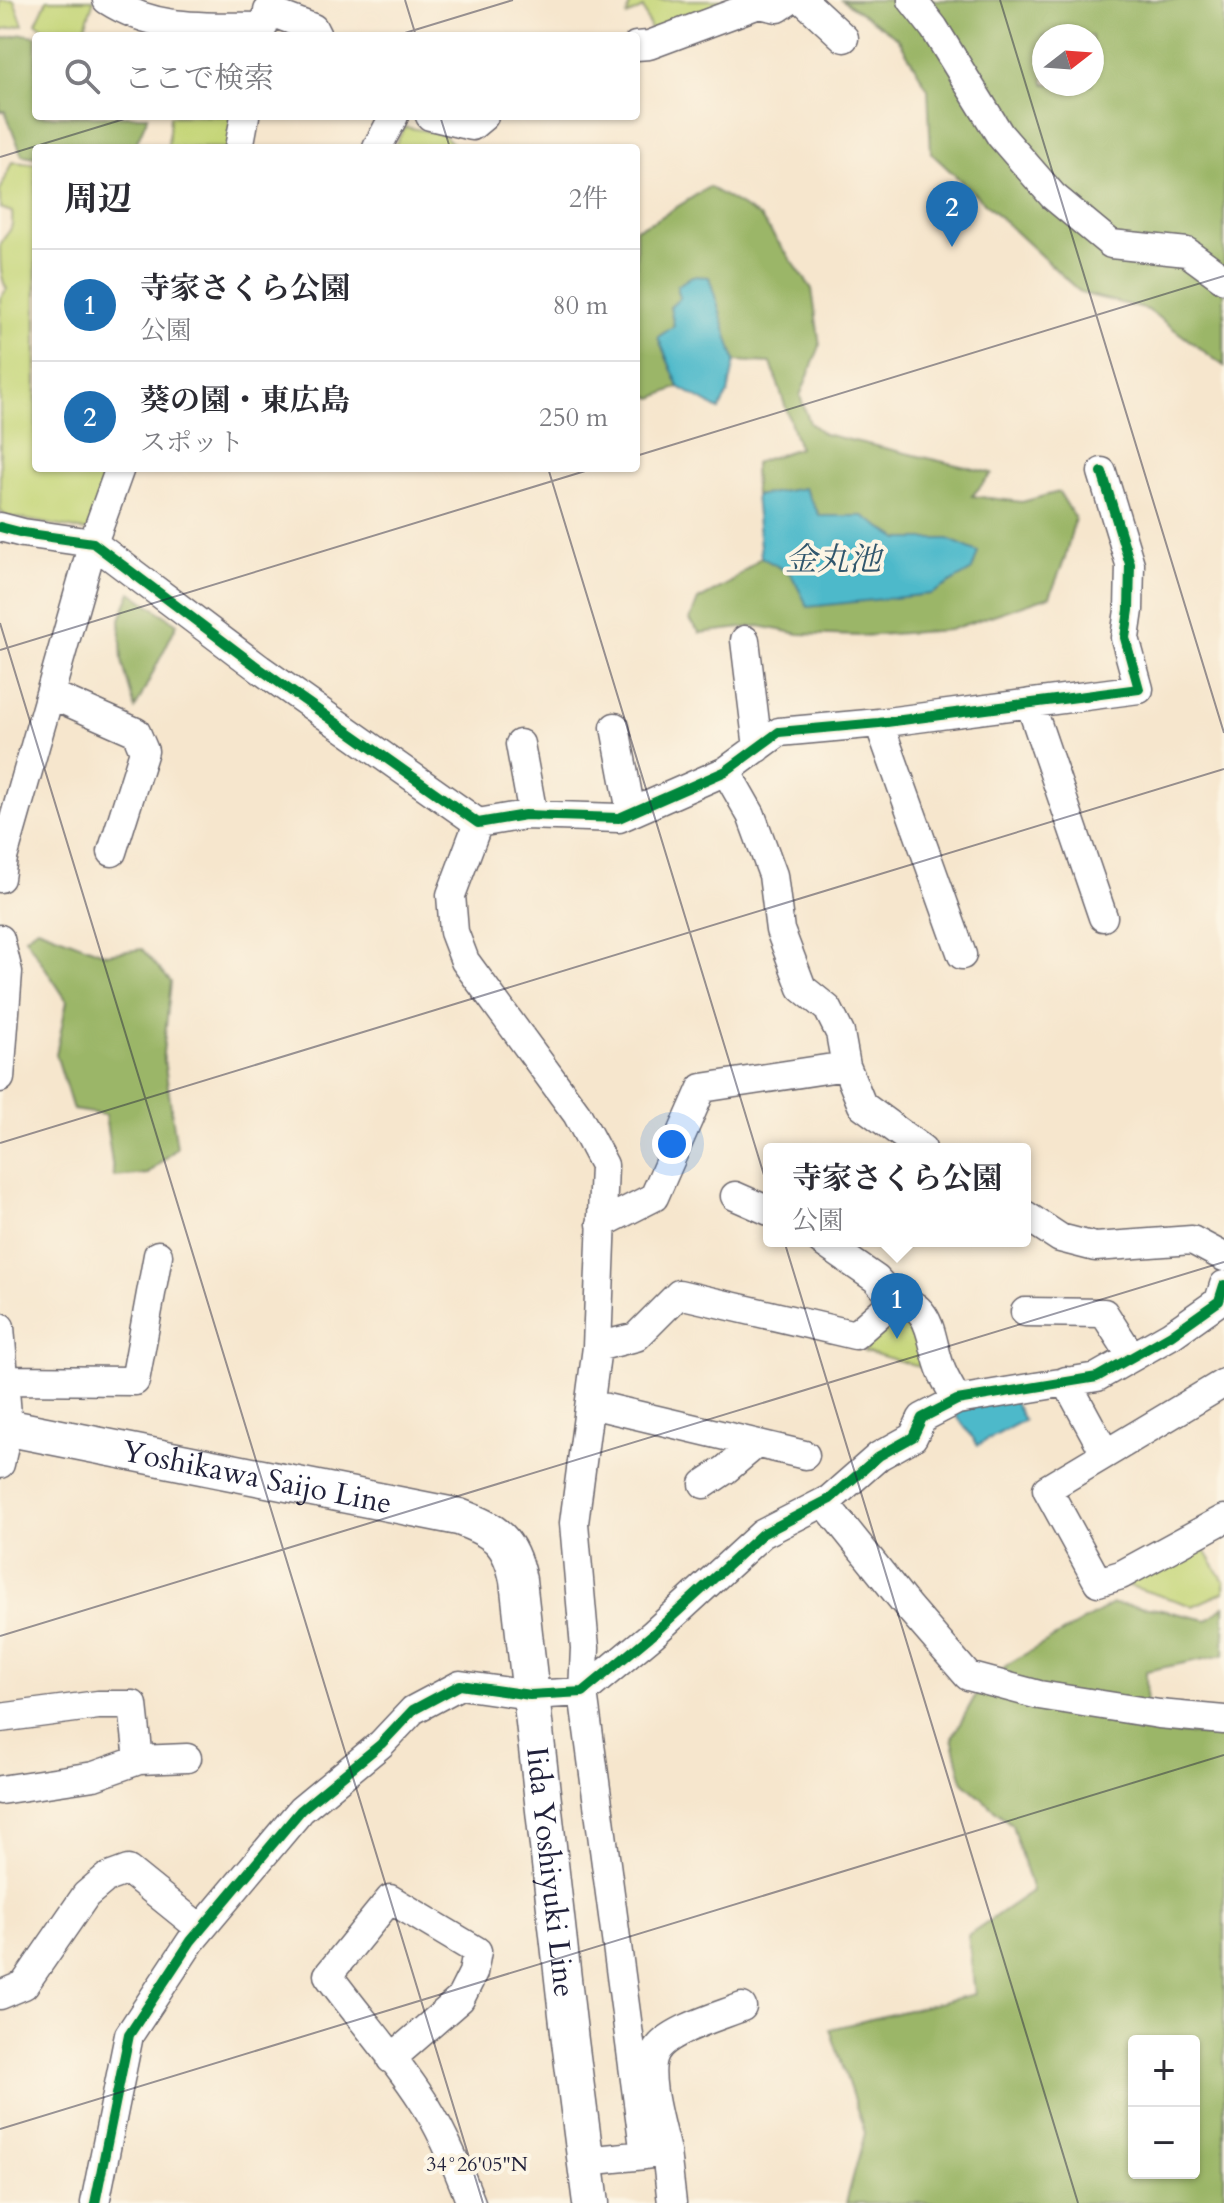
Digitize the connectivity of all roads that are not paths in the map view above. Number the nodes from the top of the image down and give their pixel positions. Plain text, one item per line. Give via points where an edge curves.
1 (107, 0) edge
2 (790, 0) edge
3 (803, 0) edge
4 (924, 4) edge
5 (266, 18) edge
6 (315, 32) edge
7 (844, 38) dead end
8 (640, 46) edge
9 (244, 120) edge
10 (392, 120) edge
11 (447, 120) edge
12 (479, 120) edge
13 (240, 144) edge
14 (379, 144) edge
15 (1224, 279) edge
16 (119, 472) edge
17 (1102, 472) dead end
18 (1, 525) edge
19 (93, 543) junction
20 (745, 640) dead end
21 (50, 694) junction
22 (1030, 703) junction
23 (879, 723) junction
24 (615, 727) dead end
25 (520, 744) dead end
26 (758, 748) junction
27 (726, 771) junction
28 (631, 812) junction
29 (533, 815) junction
30 (478, 823) junction
31 (112, 852) dead end
32 (0, 878) edge
33 (1103, 917) dead end
34 (0, 939) edge
35 (962, 955) dead end
36 (846, 1066) junction
37 (0, 1078) edge
38 (914, 1143) edge
39 (735, 1196) dead end
40 (763, 1208) edge
41 (1031, 1219) edge
42 (601, 1224) junction
43 (830, 1247) edge
44 (158, 1255) dead end
45 (1224, 1257) edge
46 (1222, 1299) edge
47 (895, 1300) junction
48 (1025, 1312) dead end
49 (0, 1327) edge
50 (597, 1347) junction
51 (1132, 1357) junction
52 (5, 1380) junction
53 (1066, 1381) junction
54 (1224, 1383) edge
55 (957, 1400) junction
56 (590, 1404) junction
57 (4, 1427) edge
58 (756, 1444) junction
59 (1105, 1453) junction
60 (805, 1455) dead end
61 (0, 1464) edge
62 (704, 1484) dead end
63 (824, 1502) junction
64 (1224, 1519) edge
65 (506, 1545) joint
66 (583, 1692) junction
67 (530, 1695) junction
68 (0, 1718) edge
69 (1224, 1720) edge
70 (187, 1758) dead end
71 (139, 1760) junction
72 (0, 1790) edge
73 (201, 1929) junction
74 (0, 1995) edge
75 (742, 2007) dead end
76 (391, 2059) junction
77 (655, 2154) junction
78 (585, 2161) junction
79 (95, 2203) edge
80 (471, 2203) edge
81 (591, 2203) edge
82 (672, 2203) edge

1 - 5 street via 149,20 183,28
2 - 8 street via 778,8 759,4
3 - 7 street
4 - 15 street via 1000,135 1053,196 1111,244 1187,252
5 - 6 street
9 - 13 street
10 - 14 street
11 - 12 street via 472,126
16 - 19 street
17 - 22 street via 1130,564 1125,638 1139,689
18 - 19 street
19 - 21 street
19 - 30 street
20 - 26 street
21 - 31 street via 136,732 144,751
21 - 32 street
22 - 23 street
22 - 33 street
23 - 26 street via 779,732
23 - 35 street
24 - 28 street
25 - 29 street
26 - 27 street
27 - 28 street
27 - 36 street via 751,815 773,875 780,930 802,988 828,1009 840,1033
28 - 29 street via 619,818
29 - 30 street
30 - 42 street via 451,895 454,932 465,961 590,1134 604,1165
34 - 37 street via 8,972
36 - 38 street via 862,1105
36 - 42 street via 702,1088 654,1197
39 - 40 street
41 - 45 street via 1060,1238 1095,1247 1192,1240
42 - 50 street
43 - 47 street via 876,1279
44 - 52 street via 135,1381
46 - 51 street
47 - 50 street via 855,1335 679,1294 636,1337
47 - 55 street via 911,1302 925,1316 941,1371
48 - 51 street via 1104,1313
49 - 52 street
50 - 56 street
51 - 53 street via 1097,1377
52 - 57 street
53 - 55 street
53 - 59 street
54 - 59 street
55 - 63 street via 922,1418 913,1437 879,1456
56 - 58 street
56 - 66 street via 574,1523 585,1648
57 - 61 street
57 - 65 main road, Yoshikawa Saijo Line via 459,1517 484,1526
58 - 60 street
58 - 62 street
59 - 64 street via 1047,1489 1098,1582 1121,1575
63 - 66 street via 762,1534
63 - 69 street via 968,1676 1039,1695
65 - 67 main road, Iida Yoshiyuki Line via 518,1580
66 - 67 street
66 - 77 street
67 - 73 street via 460,1685 413,1710 381,1744 301,1810
67 - 78 main road, Iida Yoshiyuki Line
68 - 71 street via 133,1705
70 - 71 street
71 - 72 street via 94,1776
73 - 74 street via 128,1870 106,1878 86,1895 24,1985
73 - 79 street via 129,2035
75 - 77 street via 676,2034 655,2051
76 - 76 street via 328,1975 390,1899 477,1951 460,1999
76 - 80 street via 422,2099
77 - 78 street
77 - 82 street
78 - 81 main road, Iida Yoshiyuki Line

